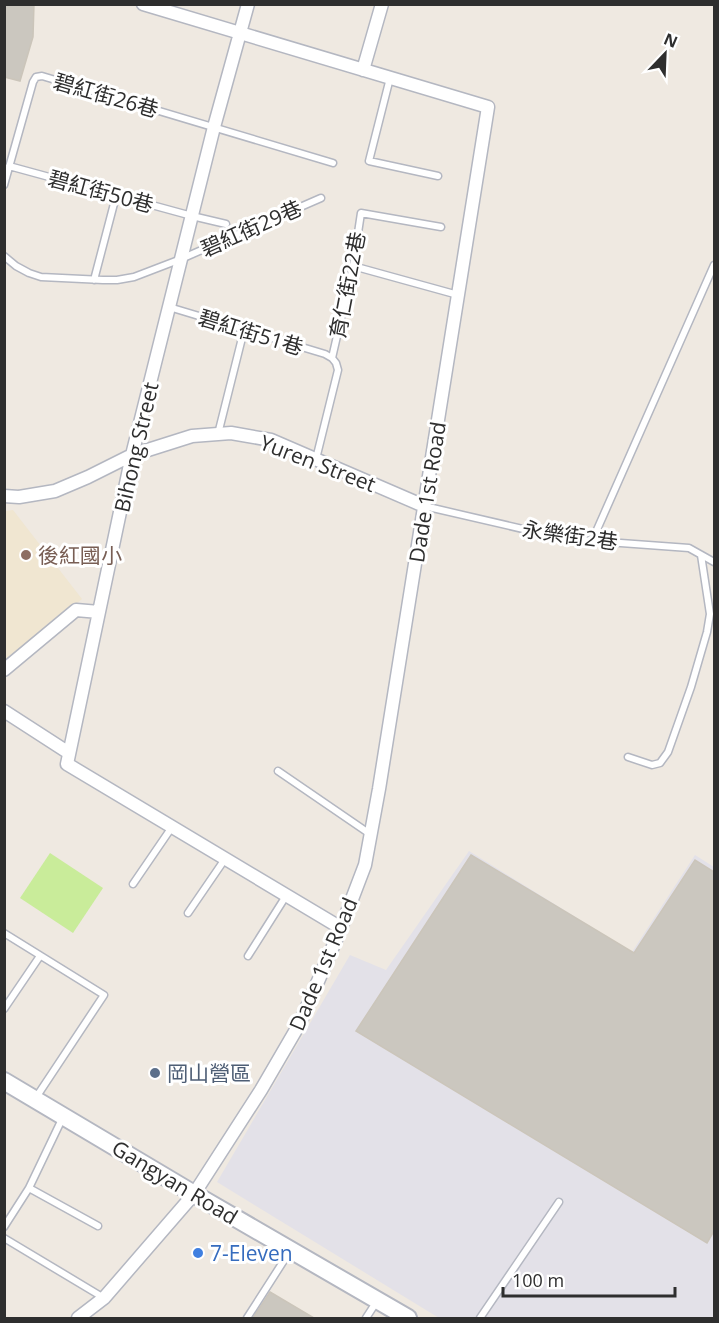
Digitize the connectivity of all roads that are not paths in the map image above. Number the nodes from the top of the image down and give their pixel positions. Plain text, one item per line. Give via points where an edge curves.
1 (142, 4) edge
2 (248, 4) edge
3 (382, 4) edge
4 (239, 33) junction
5 (363, 70) junction
6 (390, 78) junction
7 (214, 127) junction
8 (333, 163) dead end
9 (9, 166) junction
10 (438, 176) dead end
11 (4, 185) edge
12 (116, 196) junction
13 (321, 198) dead end
14 (192, 216) junction
15 (226, 224) dead end
16 (441, 227) dead end
17 (4, 256) edge
18 (181, 259) junction
19 (714, 265) edge
20 (353, 266) junction
21 (94, 280) junction
22 (458, 296) junction
23 (169, 307) junction
24 (244, 330) junction
25 (332, 358) junction
26 (218, 434) junction
27 (132, 455) junction
28 (316, 459) junction
29 (4, 496) edge
30 (424, 506) junction
31 (592, 541) junction
32 (701, 555) junction
33 (713, 559) edge
34 (99, 612) junction
35 (4, 670) edge
36 (4, 711) edge
37 (69, 753) junction
38 (628, 757) dead end
39 (278, 771) dead end
40 (172, 827) junction
41 (371, 834) junction
42 (225, 858) junction
43 (133, 884) dead end
44 (286, 895) junction
45 (188, 913) dead end
46 (341, 928) junction
47 (4, 933) edge
48 (40, 956) junction
49 (248, 956) dead end
50 (4, 1009) edge
51 (4, 1081) edge
52 (34, 1099) junction
53 (63, 1116) junction
54 (29, 1188) junction
55 (194, 1194) junction
56 (559, 1202) dead end
57 (98, 1226) dead end
58 (4, 1227) edge
59 (4, 1238) edge
60 (290, 1250) junction
61 (104, 1298) junction
62 (377, 1300) junction
63 (78, 1318) edge
64 (247, 1318) edge
65 (366, 1318) edge
66 (408, 1318) edge
67 (480, 1318) edge

1 - 4 street, Dade 1st Road
2 - 4 street, Bihong Street
3 - 5 street
4 - 5 street, Dade 1st Road
4 - 7 street, Bihong Street
5 - 6 street, Dade 1st Road
6 - 10 lane via 369,161
6 - 22 street, Dade 1st Road via 488,107
7 - 8 lane
7 - 9 lane, 碧紅街26巷 via 36,77
7 - 14 street, Bihong Street
9 - 11 lane, 碧紅街26巷
9 - 12 lane, 碧紅街50巷
12 - 14 lane, 碧紅街50巷
12 - 21 lane
13 - 18 lane, 碧紅街29巷
14 - 15 lane, 碧紅街50巷
14 - 18 street, Bihong Street
16 - 20 lane, 育仁街22巷 via 361,213
17 - 21 lane, 碧紅街29巷 via 41,277
18 - 21 lane, 碧紅街29巷 via 134,277
18 - 23 street, Bihong Street
19 - 31 lane
20 - 22 lane
20 - 25 lane, 育仁街22巷
22 - 30 street, Dade 1st Road
23 - 24 lane, 碧紅街51巷
23 - 27 street, Bihong Street
24 - 25 lane, 碧紅街51巷
24 - 26 lane
25 - 28 lane, 育仁街22巷 via 338,370
26 - 27 street, Yuren Street via 192,436
26 - 28 street, Yuren Street via 271,440
27 - 29 street, Yuren Street via 55,491
27 - 34 street, Bihong Street
28 - 30 street, Yuren Street
30 - 31 lane, 永樂街2巷 via 566,539
30 - 41 street, Dade 1st Road
31 - 32 lane, 永樂街2巷 via 688,548
32 - 33 lane, 永樂街2巷
32 - 38 lane via 710,614 707,632 668,752 660,763 652,765
34 - 35 street via 76,610
34 - 37 street, Bihong Street
36 - 37 street
37 - 40 street via 67,764
39 - 41 lane
40 - 42 street
40 - 43 lane
41 - 46 street, Dade 1st Road via 365,865
42 - 44 street
42 - 45 lane
44 - 46 street
44 - 49 lane
46 - 55 street, Dade 1st Road via 300,1023
47 - 48 lane
48 - 50 lane
48 - 52 lane via 104,995
51 - 52 street, Gangyan Road
52 - 53 street, Gangyan Road
53 - 54 lane
53 - 55 street, Gangyan Road
54 - 57 lane
54 - 58 lane
55 - 60 street, Gangyan Road
55 - 61 street, Dade 1st Road
56 - 67 lane
59 - 61 lane
60 - 62 street, Gangyan Road
60 - 64 lane
61 - 63 street, Dade 1st Road
62 - 65 lane
62 - 66 street, Gangyan Road

